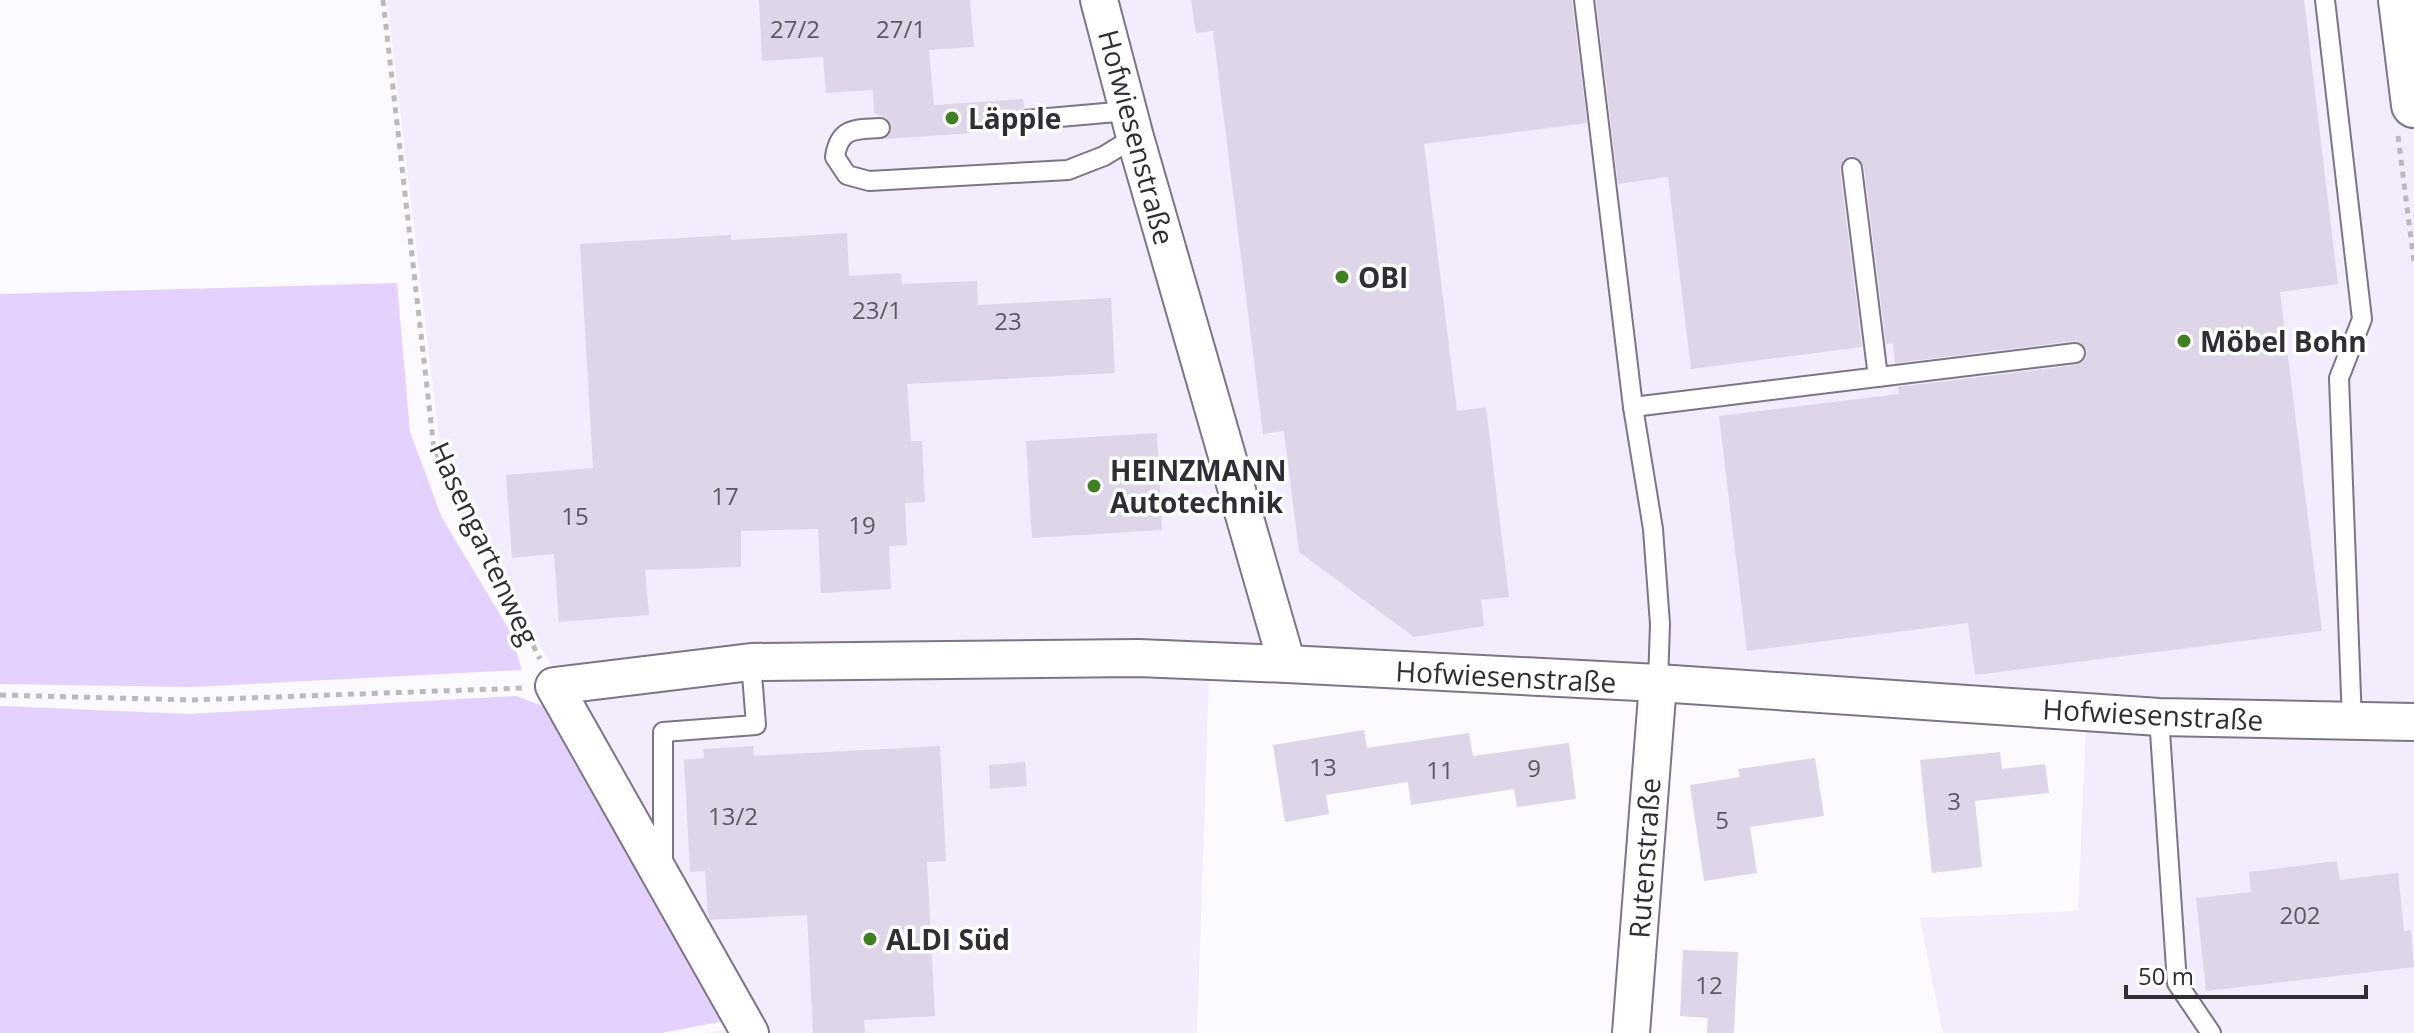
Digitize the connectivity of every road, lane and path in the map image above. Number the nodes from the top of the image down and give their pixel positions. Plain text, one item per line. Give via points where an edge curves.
1 (383, 0) edge
2 (1099, 0) edge
3 (1584, 0) edge
4 (2325, 0) edge
5 (2401, 0) edge
6 (2414, 105) edge
7 (1025, 120) dead end
8 (1132, 124) junction
9 (880, 128) dead end
10 (1852, 168) dead end
11 (2075, 353) dead end
12 (1878, 377) junction
13 (1633, 407) junction
14 (751, 662) junction
15 (1287, 664) junction
16 (1658, 683) junction
17 (554, 686) junction
18 (0, 695) edge
19 (2159, 717) junction
20 (2352, 722) junction
21 (2414, 722) edge
22 (663, 878) junction
23 (750, 1033) edge
24 (1631, 1033) edge
25 (2211, 1033) edge

1 - 17 path, Hasengartenweg via 434,449
2 - 8 street, Hofwiesenstraße
3 - 13 lane
4 - 20 lane via 2362,319 2339,378
5 - 6 main road
7 - 8 lane
8 - 9 lane via 1104,156 1068,170 869,181 847,175 835,157 844,134
8 - 15 street, Hofwiesenstraße
10 - 12 lane
11 - 12 lane
12 - 13 lane
13 - 16 lane via 1653,529
14 - 15 street via 1138,658
14 - 17 street
14 - 22 lane via 756,725 663,732
15 - 16 street, Hofwiesenstraße
16 - 19 street, Hofwiesenstraße
16 - 24 street, Rutenstraße
17 - 18 path via 191,700
17 - 22 street
19 - 20 street, Hofwiesenstraße
19 - 25 lane via 2177,983
20 - 21 street, Hofwiesenstraße
22 - 23 street

